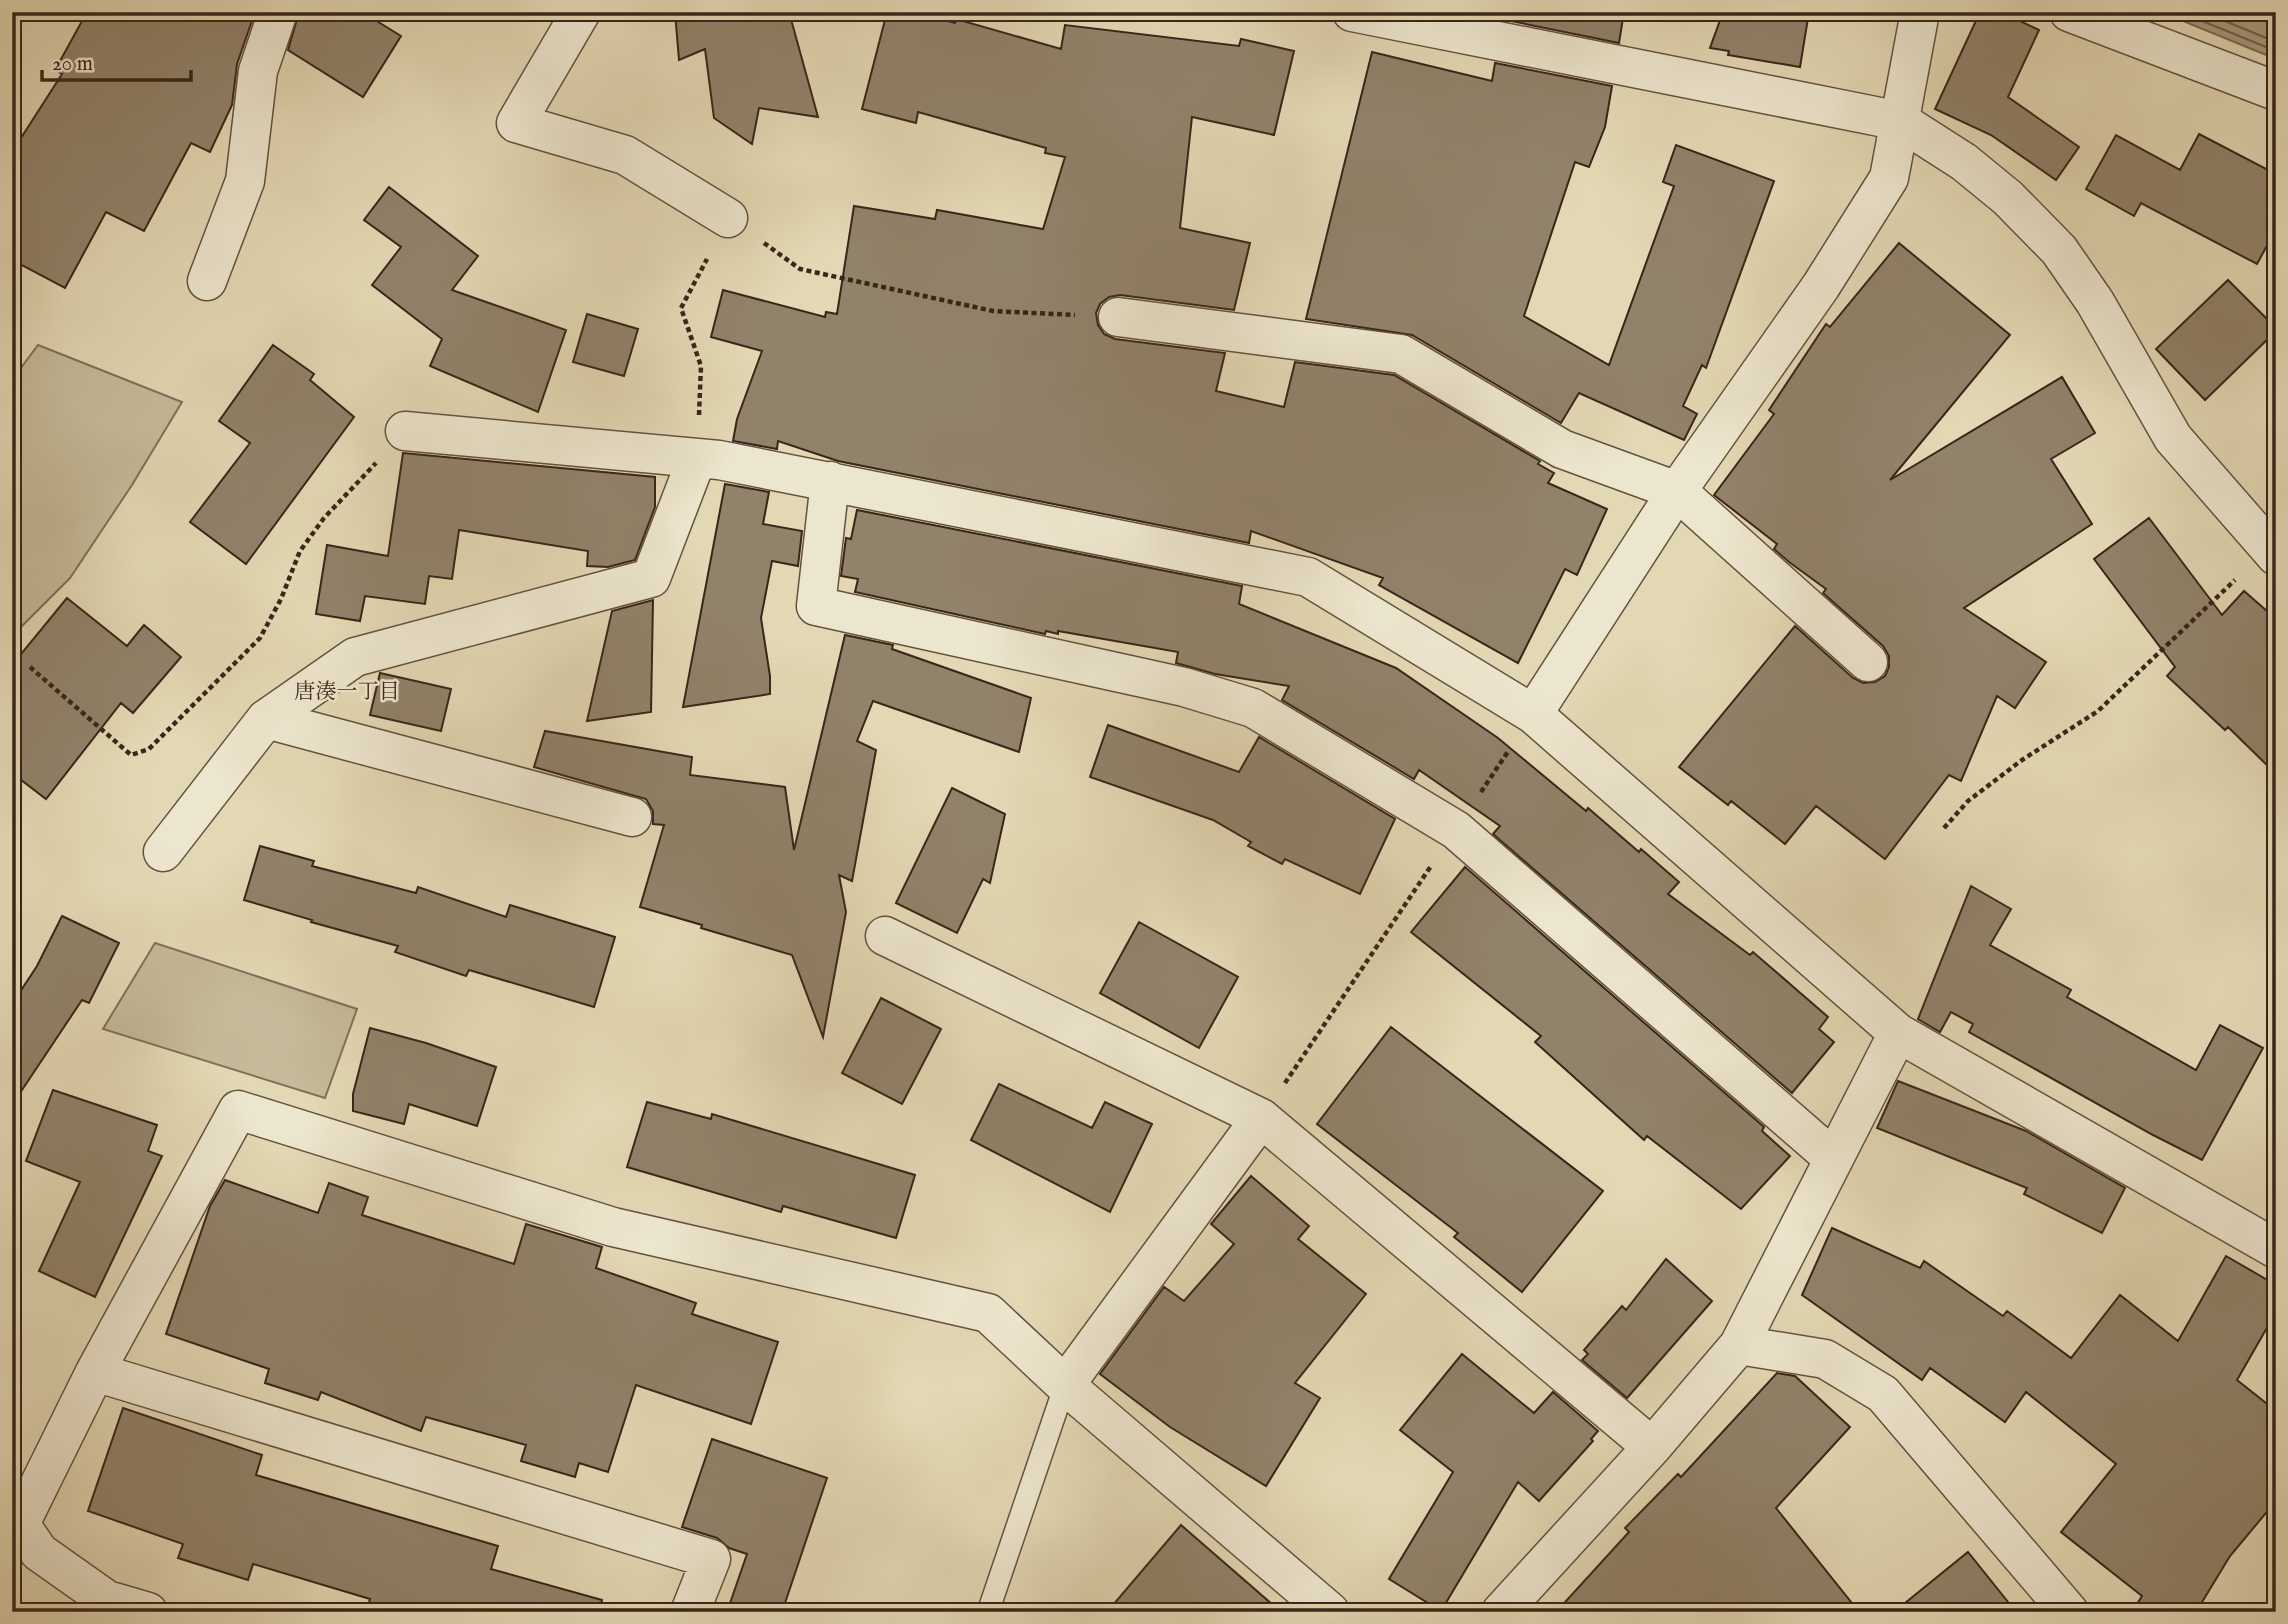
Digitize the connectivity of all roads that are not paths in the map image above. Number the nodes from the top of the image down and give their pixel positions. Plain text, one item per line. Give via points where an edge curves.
1 (278, 12) edge
2 (581, 12) edge
3 (1352, 12) edge
4 (1920, 12) edge
5 (2069, 12) edge
6 (2276, 91) edge
7 (1900, 121) junction
8 (729, 218) road end
9 (207, 281) dead end
10 (1118, 317) road end
11 (405, 431) road end
12 (697, 458) junction
13 (830, 481) junction
14 (1677, 491) junction
15 (2272, 552) edge
16 (1868, 662) dead end
17 (1533, 715) junction
18 (266, 719) junction
19 (632, 817) dead end
20 (163, 852) dead end
21 (885, 936) dead end
22 (1898, 1033) junction
23 (1261, 1118) junction
24 (1834, 1159) junction
25 (2276, 1249) edge
26 (1738, 1346) junction
27 (95, 1372) junction
28 (1065, 1385) junction
29 (1652, 1447) junction
30 (149, 1612) edge
31 (690, 1612) edge
32 (988, 1612) edge
33 (1330, 1612) edge
34 (1501, 1612) edge
35 (2069, 1612) edge

1 - 9 street via 258,71 245,181
2 - 8 street via 516,123 625,155
3 - 7 street
4 - 7 street
5 - 6 street
7 - 14 street via 1889,178 1821,286
7 - 15 street via 1973,169 2059,250 2095,302 2173,438
10 - 14 street via 1401,354 1562,449
11 - 12 street
12 - 13 street
12 - 18 street via 651,579 355,657
13 - 17 street via 1308,577
13 - 24 street via 817,606 1184,687 1253,708 1455,830
14 - 16 street
14 - 17 street
17 - 22 street
18 - 19 street
18 - 20 street
21 - 23 street
22 - 24 street
22 - 25 street
23 - 28 street
23 - 29 street
24 - 26 street
26 - 29 street
26 - 35 street via 1825,1359 1883,1394
27 - 28 street via 238,1110 613,1227 988,1313
27 - 30 street via 20,1524 39,1552 107,1600
27 - 31 street via 711,1559
28 - 32 lane
28 - 33 street
29 - 34 street

